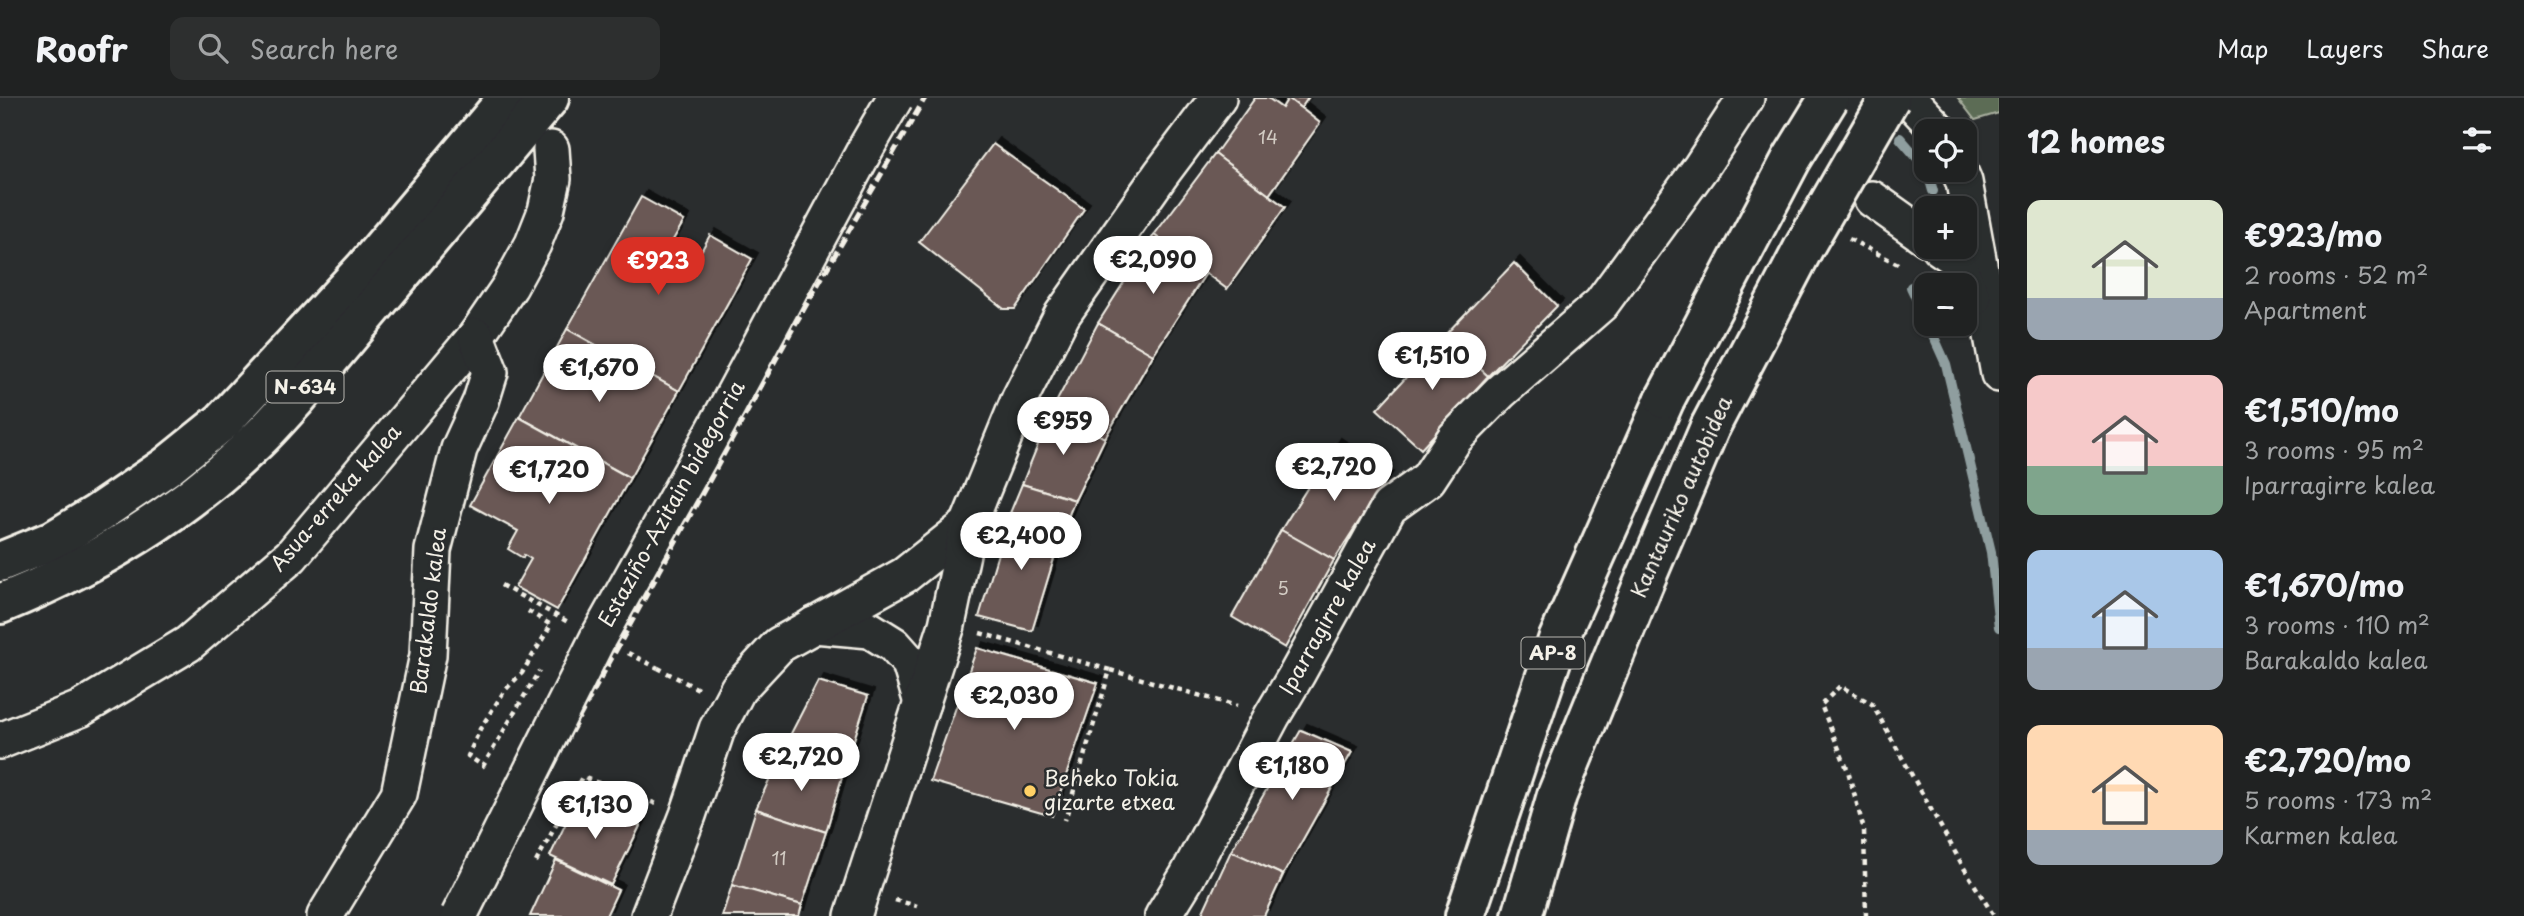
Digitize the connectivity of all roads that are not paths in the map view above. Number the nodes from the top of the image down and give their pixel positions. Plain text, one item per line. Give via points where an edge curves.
1 (508, 98) edge
2 (548, 98) edge
3 (895, 98) edge
4 (1218, 98) edge
5 (1746, 98) edge
6 (1829, 98) edge
7 (1890, 98) edge
8 (1908, 98) edge
9 (1928, 119) edge
10 (551, 149) dead end
11 (1964, 182) edge
12 (1872, 199) dead end
13 (1914, 229) edge
14 (1955, 259) edge
15 (476, 336) junction
16 (1997, 360) edge
17 (968, 525) junction
18 (0, 562) edge
19 (0, 604) edge
20 (814, 625) junction
21 (922, 703) junction
22 (0, 741) edge
23 (1187, 877) junction
24 (325, 916) edge
25 (459, 916) edge
26 (649, 916) edge
27 (853, 916) edge
28 (1163, 916) edge
29 (1171, 916) edge
30 (1465, 916) edge
31 (1522, 916) edge

1 - 18 highway, N-634 via 365,268 223,421 97,514 54,540
2 - 19 highway, N-634 via 252,446 187,501 119,547
3 - 25 street, Estaziño-Azitain bidegorria, bridge via 598,638
4 - 17 street via 1062,315 1019,400
5 - 23 street, Iparragirre kalea via 1601,304 1455,438 1428,479 1389,507
6 - 30 highway, AP-8, bridge via 1791,160 1665,399 1558,639
7 - 31 highway, Kantauriko autobidea / AP-8, bridge via 1804,247 1710,427 1557,795
8 - 9 street
10 - 15 street, Asua-erreka kalea via 553,179 533,244
11 - 16 street
12 - 13 street
14 - 16 street
15 - 22 street, Asua-erreka kalea via 291,556 188,644 80,709
15 - 24 street, Barakaldo kalea via 490,372 460,449 433,550 428,655 398,794
17 - 20 street via 905,575
17 - 21 street via 947,625
20 - 21 street via 870,630 894,645 910,663
20 - 26 street via 779,645 737,689 717,729
21 - 27 street
23 - 28 street, Iparragirre kalea
23 - 29 street, Iparragirre kalea

